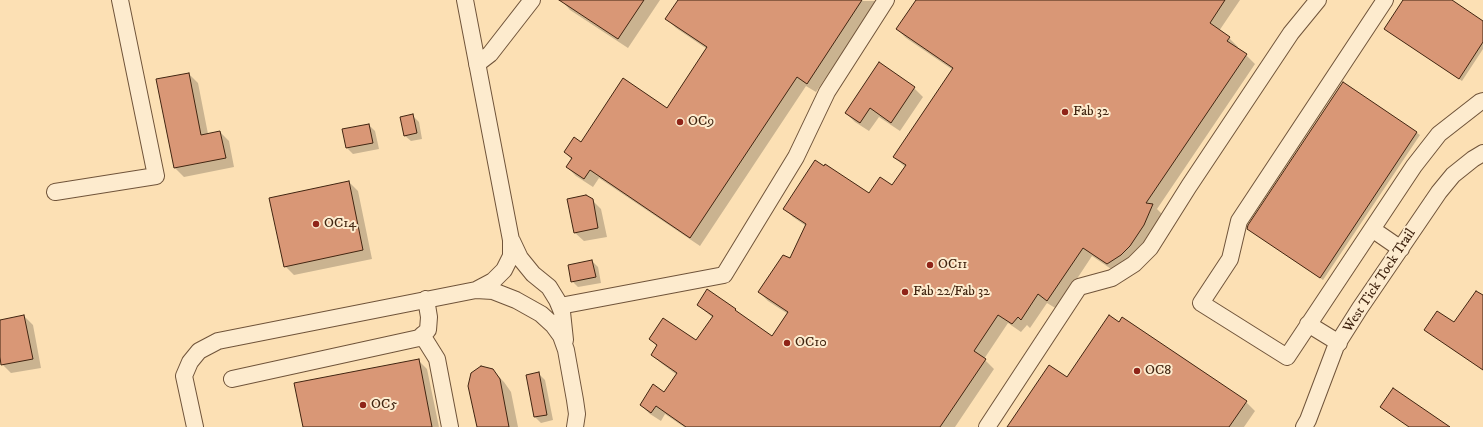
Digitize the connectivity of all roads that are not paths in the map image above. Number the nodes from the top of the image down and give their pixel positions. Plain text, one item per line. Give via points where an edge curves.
1 (120, 0) edge
2 (465, 0) edge
3 (532, 0) edge
4 (886, 0) edge
5 (1318, 0) edge
6 (1385, 0) edge
7 (477, 64) junction
8 (1483, 101) edge
9 (1483, 153) edge
10 (55, 192) dead end
11 (1372, 229) junction
12 (511, 240) junction
13 (1401, 249) junction
14 (476, 290) junction
15 (426, 299) junction
16 (560, 306) junction
17 (1308, 324) junction
18 (422, 335) junction
19 (1339, 343) junction
20 (566, 350) junction
21 (232, 379) dead end
22 (1311, 425) edge
23 (195, 427) edge
24 (450, 427) edge
25 (575, 427) edge
26 (987, 427) edge

1 - 10 street via 156,176
2 - 7 street
3 - 7 street via 490,54
4 - 16 street via 827,92 796,157 724,275
5 - 26 street via 1291,33 1150,248 1134,264 1112,278 1079,287
6 - 17 street via 1239,221 1230,259 1201,303 1287,358
7 - 12 street
8 - 11 street via 1439,134
9 - 13 street, West Tick Tock Trail via 1454,175 1439,192
11 - 13 street
11 - 17 street
12 - 14 street via 512,256 504,270 493,281
12 - 16 street via 520,258 533,274 549,287
13 - 19 street, West Tick Tock Trail
14 - 15 street
14 - 20 street via 492,291 516,300 541,314 561,336
15 - 18 street via 428,330
15 - 23 street via 218,341 199,351 190,362 184,376
16 - 20 street
17 - 19 street
18 - 21 street via 419,338
18 - 24 street via 436,359
19 - 22 street, West Tick Tock Trail via 1329,364
20 - 25 street via 575,400

